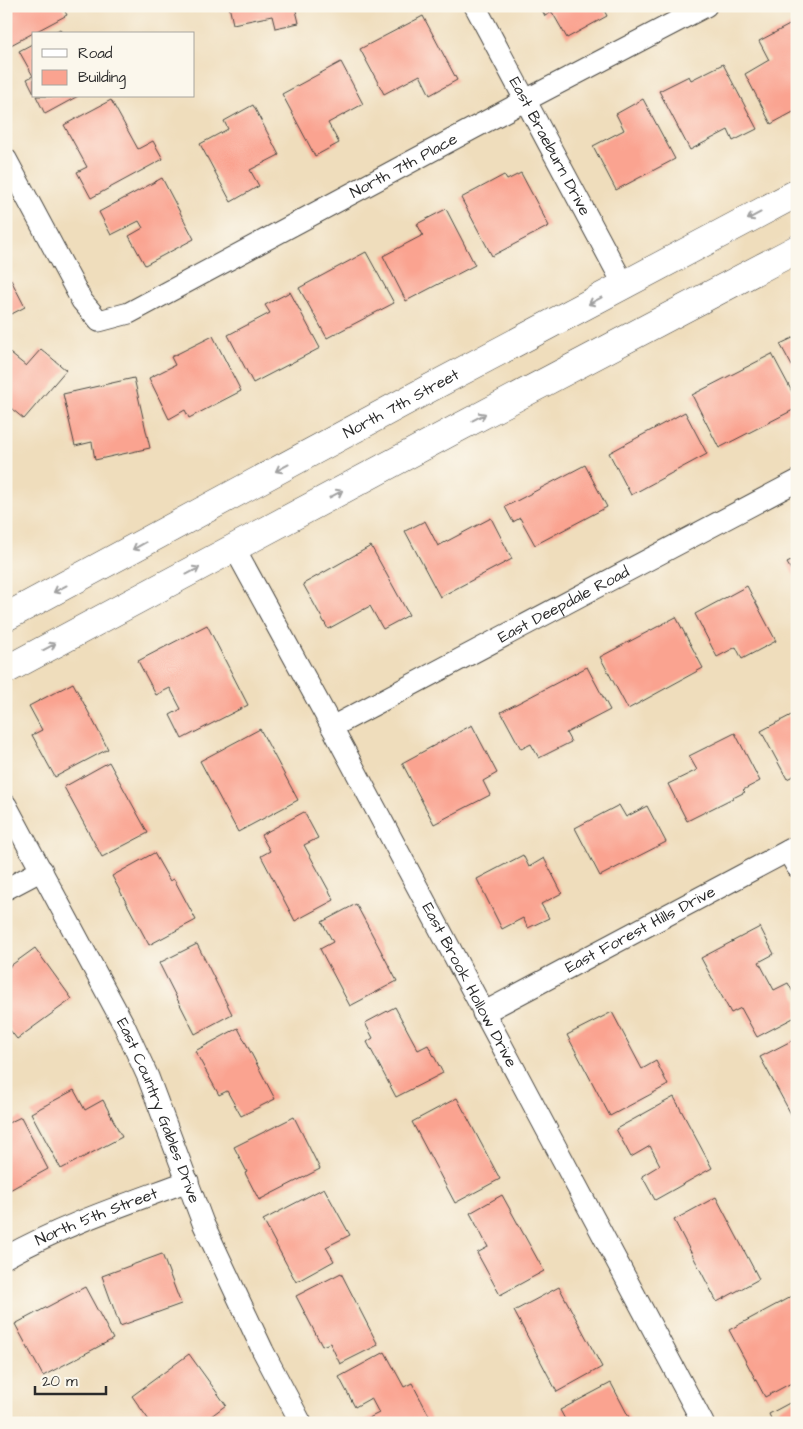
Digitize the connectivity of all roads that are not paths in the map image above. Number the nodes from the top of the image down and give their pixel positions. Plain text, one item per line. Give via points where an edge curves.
1 (475, 6) edge
2 (706, 6) edge
3 (526, 100) junction
4 (6, 159) edge
5 (797, 193) edge
6 (797, 249) edge
7 (624, 286) junction
8 (797, 480) edge
9 (234, 549) junction
10 (6, 617) edge
11 (6, 670) edge
12 (332, 726) junction
13 (6, 806) edge
14 (794, 855) edge
15 (42, 870) junction
16 (6, 889) edge
17 (484, 1013) junction
18 (188, 1181) junction
19 (6, 1257) edge
20 (301, 1423) edge
21 (703, 1423) edge

1 - 3 street, East Braeburn Drive
2 - 3 street, North 7th Place
3 - 4 street, North 7th Place via 130,313 99,321 82,301
3 - 7 street, East Braeburn Drive
5 -> 7 main road, North 7th Street
9 -> 6 main road
7 -> 10 main road, North 7th Street
8 - 12 street, East Deepdale Road
11 -> 9 main road
9 - 12 street, East Brook Hollow Drive
12 - 17 street, East Brook Hollow Drive
13 - 15 street, East Country Gables Drive
14 - 17 street, East Forest Hills Drive
15 - 16 street
15 - 18 street, East Country Gables Drive via 124,1025
17 - 21 street, East Brook Hollow Drive
18 - 19 street, North 5th Street via 88,1218
18 - 20 street, East Country Gables Drive via 239,1302

